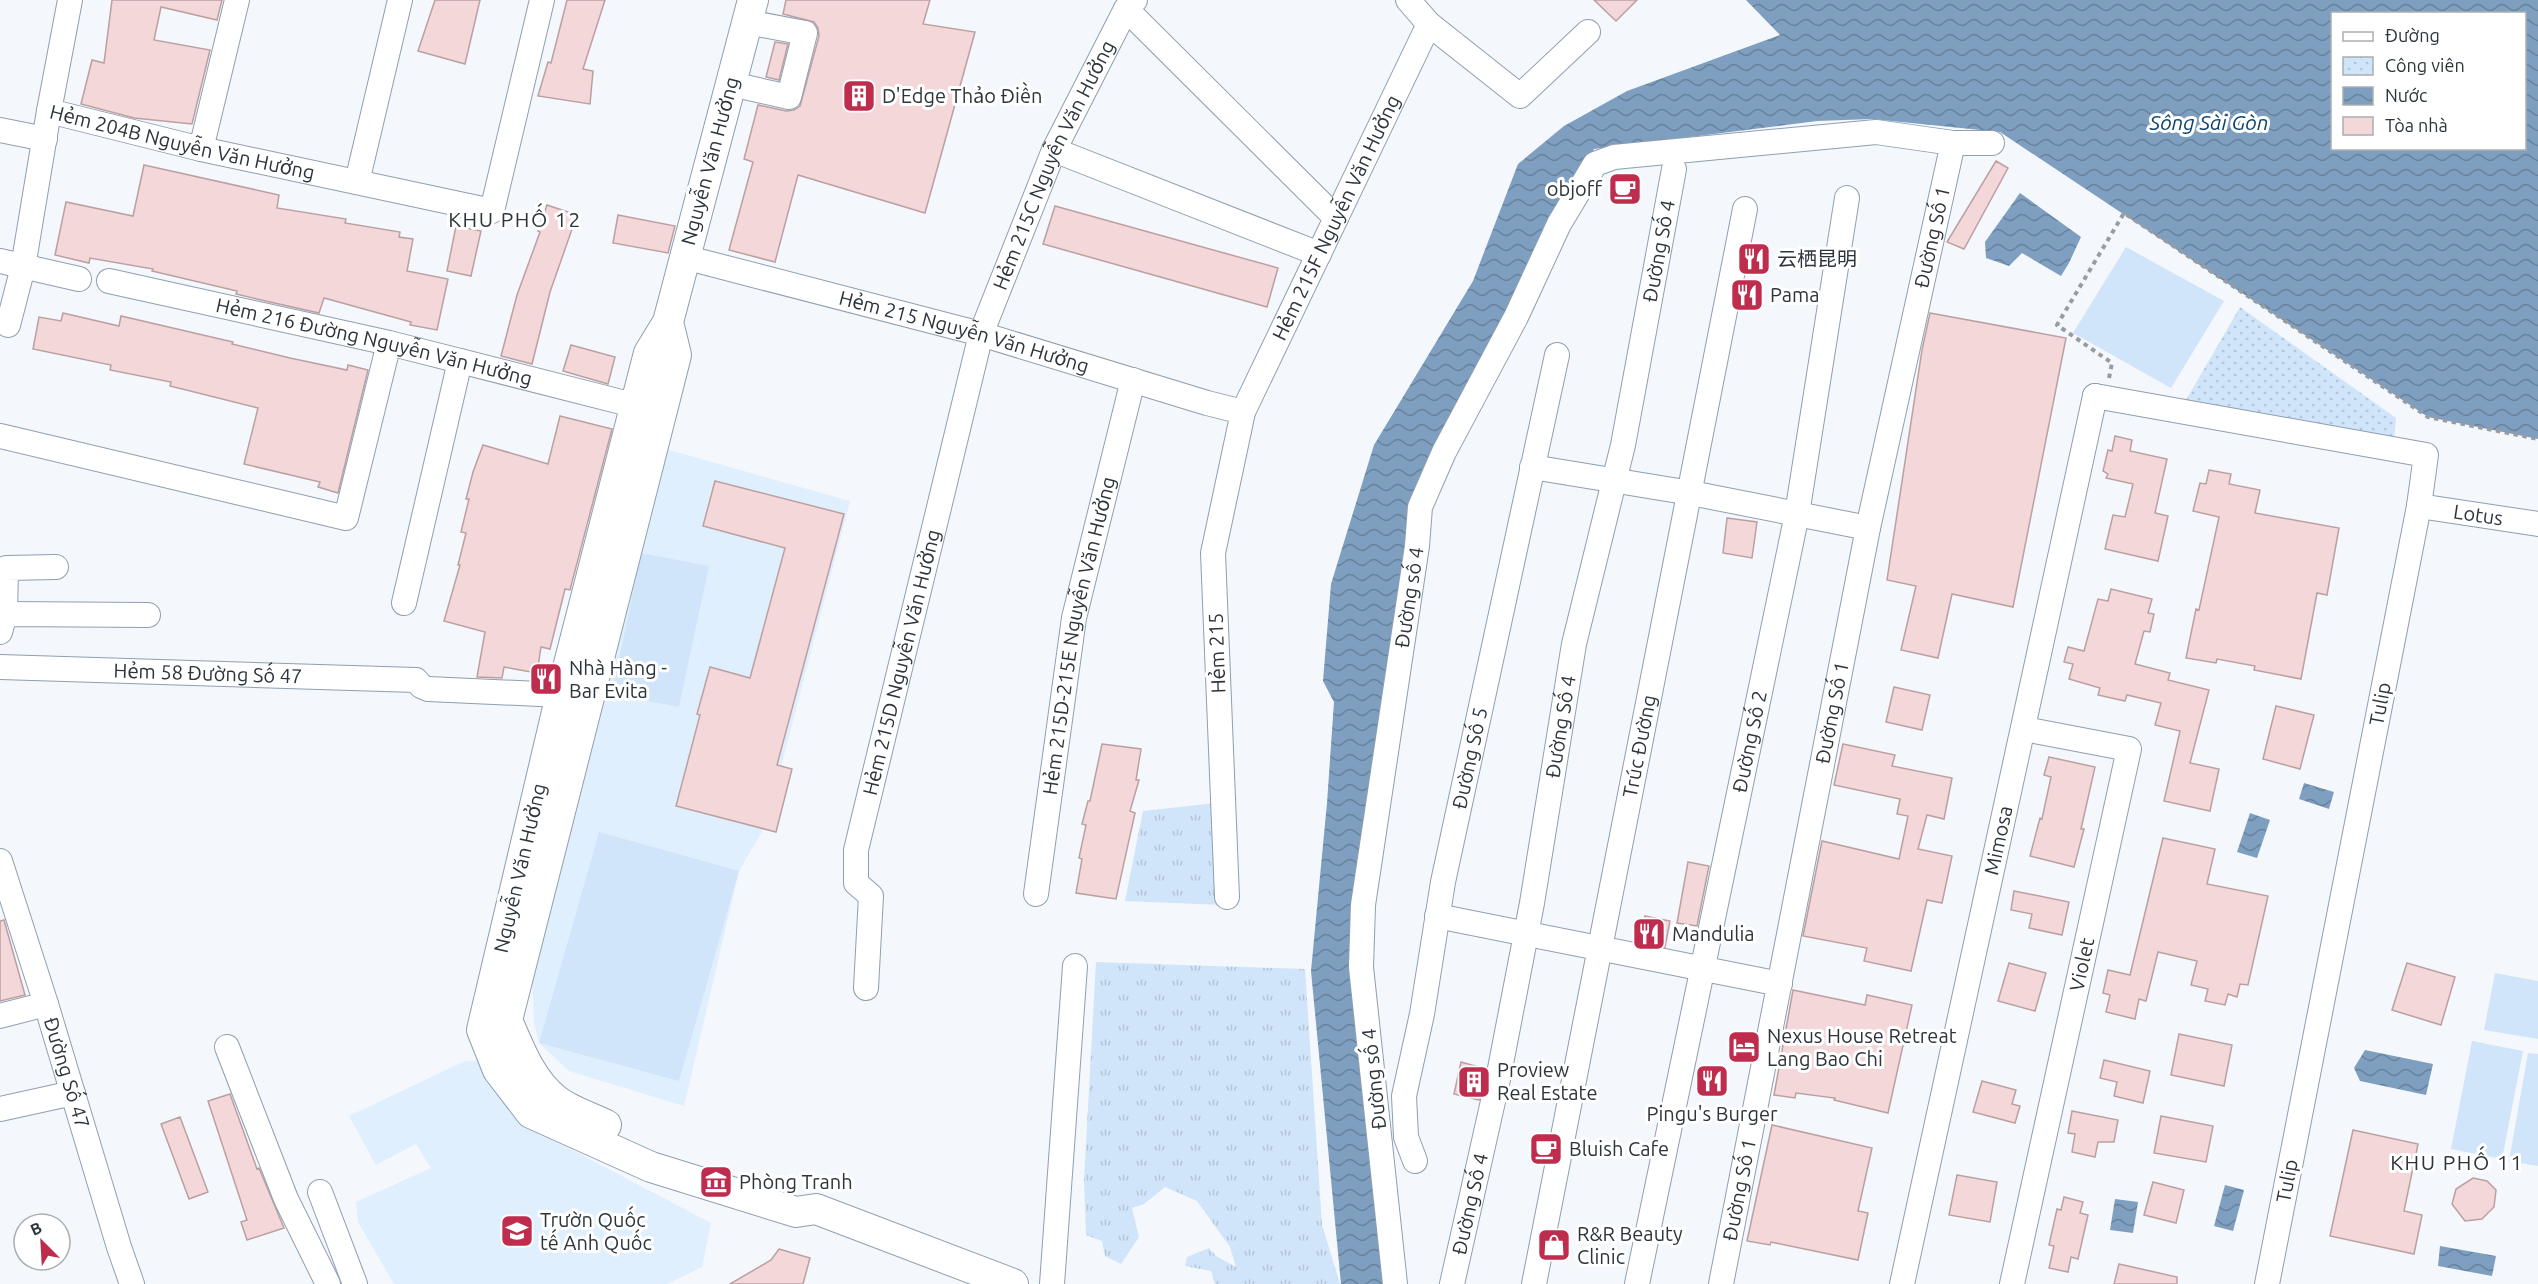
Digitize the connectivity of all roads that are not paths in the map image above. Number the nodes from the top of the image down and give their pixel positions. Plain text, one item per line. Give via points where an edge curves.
1 (69, 0) edge
2 (237, 0) edge
3 (400, 0) edge
4 (542, 0) edge
5 (1408, 0) edge
6 (1131, 4) edge
7 (750, 11) edge
8 (1429, 24) junction
9 (1588, 32) dead end
10 (731, 84) junction
11 (49, 111) junction
12 (0, 130) edge
13 (45, 139) junction
14 (1953, 143) junction
15 (1992, 143) dead end
16 (201, 149) junction
17 (1054, 150) junction
18 (1679, 157) junction
19 (357, 182) junction
20 (1847, 198) dead end
21 (1745, 209) dead end
22 (1336, 218) junction
23 (1319, 254) junction
24 (684, 256) junction
25 (0, 261) edge
26 (23, 267) junction
27 (79, 279) dead end
28 (109, 281) dead end
29 (668, 322) junction
30 (8, 326) dead end
31 (981, 334) junction
32 (389, 343) junction
33 (1557, 355) dead end
34 (460, 361) junction
35 (1133, 380) junction
36 (2102, 389) joint
37 (637, 406) junction
38 (1243, 412) junction
39 (0, 436) edge
40 (1532, 467) junction
41 (1615, 480) junction
42 (1690, 493) junction
43 (2419, 506) junction
44 (1797, 514) junction
45 (2538, 524) edge
46 (1868, 528) junction
47 (619, 530) junction
48 (56, 567) dead end
49 (404, 603) dead end
50 (148, 615) dead end
51 (3, 623) edge
52 (0, 667) edge
53 (561, 695) junction
54 (2024, 729) junction
55 (0, 861) edge
56 (1036, 894) dead end
57 (1227, 897) dead end
58 (1437, 916) junction
59 (1527, 933) junction
60 (1601, 948) junction
61 (1075, 966) dead end
62 (1702, 968) junction
63 (1780, 984) junction
64 (866, 988) dead end
65 (46, 1004) junction
66 (0, 1016) edge
67 (227, 1047) dead end
68 (73, 1093) junction
69 (0, 1109) edge
70 (1415, 1161) dead end
71 (320, 1192) dead end
72 (816, 1209) junction
73 (132, 1284) edge
74 (328, 1284) edge
75 (355, 1284) edge
76 (1013, 1284) edge
77 (1052, 1284) edge
78 (1395, 1284) edge
79 (1452, 1284) edge
80 (1534, 1284) edge
81 (1637, 1284) edge
82 (1721, 1284) edge
83 (1902, 1284) edge
84 (2012, 1284) edge
85 (2267, 1284) edge

1 - 11 street, Hẻm 204B Nguyễn Văn Hưởng
2 - 16 street
3 - 19 street
4 - 19 street, Hẻm 204B Nguyễn Văn Hưởng via 492,211
5 - 8 street
6 - 17 street, Hẻm 215C Nguyễn Văn Hưởng
6 - 22 street
7 - 10 main road, Nguyễn Văn Hưởng
7 - 10 street via 805,33 789,97
8 - 9 street via 1520,96
8 - 22 street, Hẻm 215F Nguyễn Văn Hưởng
10 - 24 main road, Nguyễn Văn Hưởng
11 - 13 street
11 - 16 street, Hẻm 204B Nguyễn Văn Hưởng
12 - 13 street
13 - 26 street
14 - 15 street
14 - 18 street via 1876,132
14 - 46 street, Đường Số 1
16 - 19 street, Hẻm 204B Nguyễn Văn Hưởng
17 - 23 street
17 - 31 street, Hẻm 215C Nguyễn Văn Hưởng
18 - 41 street, Đường Số 4
18 - 78 street, Đường số 4 via 1614,157 1595,164 1559,224 1420,507 1363,905 1360,967
20 - 44 street, Đường Số 2
21 - 42 street, Trúc Đường
22 - 23 street, Hẻm 215F Nguyễn Văn Hưởng
23 - 38 street, Hẻm 215F Nguyễn Văn Hưởng
24 - 29 main road, Nguyễn Văn Hưởng
24 - 31 street, Hẻm 215 Nguyễn Văn Hưởng
25 - 26 street
26 - 27 street
26 - 30 street
28 - 32 street, Hẻm 216 Đường Nguyễn Văn Hưởng
29 - 37 main road, Nguyễn Văn Hưởng via 649,353
29 - 47 main road, Nguyễn Văn Hưởng via 676,355
31 - 35 street, Hẻm 215 Nguyễn Văn Hưởng
31 - 64 street, Hẻm 215D Nguyễn Văn Hưởng via 856,850 856,882 871,896
32 - 34 street, Hẻm 216 Đường Nguyễn Văn Hưởng
32 - 39 street via 346,518
33 - 40 street, Đường Số 5
34 - 37 street, Hẻm 216 Đường Nguyễn Văn Hưởng
34 - 49 street
35 - 38 street, Hẻm 215 Nguyễn Văn Hưởng
35 - 56 street, Hẻm 215D-215E Nguyễn Văn Hưởng via 1074,618
36 - 43 street, Tulip via 2426,455
36 - 54 street, Mimosa
37 - 47 main road, Nguyễn Văn Hưởng
38 - 57 street, Hẻm 215 via 1214,553
40 - 41 street
40 - 58 street, Đường Số 5
41 - 42 street
41 - 59 street, Đường Số 4 via 1574,644
42 - 44 street
42 - 60 street, Trúc Đường
43 - 45 street, Lotus
43 - 85 street, Tulip
44 - 46 street
44 - 62 street, Đường Số 2
46 - 63 street, Đường Số 1
47 - 53 main road, Nguyễn Văn Hưởng
47 - 72 main road, Nguyễn Văn Hưởng via 507,1020 539,1083 556,1100 655,1147 805,1196
48 - 51 street via 6,568
50 - 51 street
52 - 53 street, Hẻm 58 Đường Số 47 via 416,680 428,689
53 - 72 main road, Nguyễn Văn Hưởng via 482,1030 498,1070 531,1113 640,1162 796,1212
54 - 83 street, Mimosa
54 - 84 street, Violet via 2129,749
55 - 65 street, Đường Số 47
58 - 59 street
58 - 70 street, Đường Số 5 via 1404,1096 1406,1137
59 - 60 street
59 - 79 street, Đường Số 4
60 - 62 street
60 - 80 street, Trúc Đường
61 - 77 street
62 - 63 street
62 - 81 street, Đường Số 2
63 - 82 street, Đường Số 1
65 - 66 street
65 - 68 street, Đường Số 47
67 - 74 street via 286,1199
68 - 69 street
68 - 73 street, Đường Số 47
71 - 75 street
72 - 76 main road, Nguyễn Văn Hưởng

